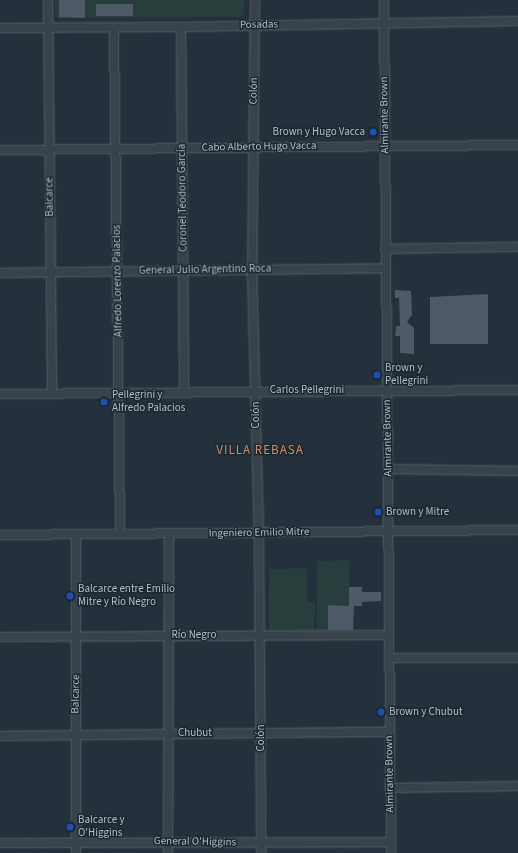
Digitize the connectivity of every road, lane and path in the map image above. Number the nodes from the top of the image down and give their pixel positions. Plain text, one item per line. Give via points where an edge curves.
1 (48, 0) edge
2 (254, 0) edge
3 (384, 0) edge
4 (518, 21) edge
5 (384, 23) junction
6 (254, 24) junction
7 (0, 28) edge
8 (48, 28) junction
9 (114, 28) junction
10 (181, 28) junction
11 (386, 145) junction
12 (518, 145) edge
13 (253, 147) junction
14 (182, 148) junction
15 (0, 150) edge
16 (49, 150) junction
17 (115, 150) junction
18 (518, 248) edge
19 (385, 249) junction
20 (385, 268) junction
21 (252, 269) junction
22 (118, 271) junction
23 (184, 271) junction
24 (0, 272) edge
25 (51, 273) junction
26 (256, 390) junction
27 (387, 390) junction
28 (518, 390) edge
29 (184, 392) junction
30 (120, 393) junction
31 (0, 394) edge
32 (52, 394) junction
33 (389, 469) junction
34 (518, 471) edge
35 (518, 530) edge
36 (389, 531) junction
37 (76, 534) junction
38 (120, 534) junction
39 (168, 534) junction
40 (259, 534) junction
41 (0, 535) edge
42 (168, 635) junction
43 (260, 635) junction
44 (389, 635) junction
45 (77, 636) junction
46 (0, 637) edge
47 (389, 658) junction
48 (518, 658) edge
49 (390, 732) junction
50 (168, 733) junction
51 (261, 733) junction
52 (76, 735) junction
53 (0, 736) edge
54 (518, 786) edge
55 (391, 788) junction
56 (168, 841) junction
57 (391, 842) junction
58 (0, 843) edge
59 (76, 843) junction
60 (261, 843) junction
61 (76, 853) edge
62 (168, 853) edge
63 (261, 853) edge
64 (391, 853) edge

1 - 8 street, Balcarce
2 - 6 street, Colón
3 - 5 street, Almirante Brown
4 - 5 street, Posadas
5 - 6 street, Posadas
5 - 11 street, Almirante Brown
6 - 10 street, Posadas
6 - 13 street, Colón
7 - 8 street, Posadas
8 - 9 street, Posadas
8 - 16 street, Balcarce
9 - 10 street, Posadas
9 - 17 street, Alfredo Lorenzo Palacios
10 - 14 street, Coronel Teodoro García
11 - 12 street, Cabo Alberto Hugo Vacca
11 - 13 street, Cabo Alberto Hugo Vacca
11 - 19 street, Almirante Brown
13 - 14 street, Cabo Alberto Hugo Vacca
13 - 21 street, Colón
14 - 17 street, Cabo Alberto Hugo Vacca
14 - 23 street, Coronel Teodoro García
15 - 16 street, Cabo Alberto Hugo Vacca
16 - 17 street, Cabo Alberto Hugo Vacca
16 - 25 street, Balcarce
17 - 22 street, Alfredo Lorenzo Palacios
18 - 19 street
19 - 20 street, Almirante Brown
20 - 21 street, General Julio Argentino Roca
20 - 27 street, Almirante Brown
21 - 23 street, General Julio Argentino Roca
21 - 26 street, Colón
22 - 23 street, General Julio Argentino Roca
22 - 25 street, General Julio Argentino Roca
22 - 30 street, Alfredo Lorenzo Palacios
23 - 29 street, Coronel Teodoro García
24 - 25 street, General Julio Argentino Roca
25 - 32 street, Balcarce
26 - 27 street, Carlos Pellegrini
26 - 29 street, Carlos Pellegrini
26 - 40 street, Colón
27 - 28 street, Carlos Pellegrini
27 - 33 street, Almirante Brown
29 - 30 street, Carlos Pellegrini
30 - 32 street, Carlos Pellegrini
30 - 38 street, Alfredo Lorenzo Palacios
31 - 32 street, Carlos Pellegrini
33 - 34 street
33 - 36 street, Almirante Brown
35 - 36 street, Ingeniero Emilio Mitre
36 - 40 street, Ingeniero Emilio Mitre
36 - 44 street, Almirante Brown
37 - 38 street, Ingeniero Emilio Mitre
37 - 41 street, Ingeniero Emilio Mitre
37 - 45 street, Balcarce
38 - 39 street, Ingeniero Emilio Mitre
39 - 40 street, Ingeniero Emilio Mitre
39 - 42 street
40 - 43 street, Colón
42 - 43 street, Río Negro
42 - 45 street, Río Negro
42 - 50 street
43 - 44 street, Río Negro
43 - 51 street, Colón
44 - 47 street, Almirante Brown
45 - 46 street, Río Negro
45 - 52 street, Balcarce
47 - 48 street
47 - 49 street, Almirante Brown
49 - 51 street, Chubut
49 - 55 street, Almirante Brown
50 - 51 street, Chubut
50 - 52 street, Chubut
50 - 56 street
51 - 60 street, Colón
52 - 53 street, Chubut
52 - 59 street, Balcarce
54 - 55 street
55 - 57 street, Almirante Brown
56 - 59 street, General O'Higgins
56 - 60 street, General O'Higgins
56 - 62 street
57 - 60 street, General O'Higgins
57 - 64 street, Almirante Brown
58 - 59 street, General O'Higgins
59 - 61 street, Balcarce
60 - 63 street, Colón

